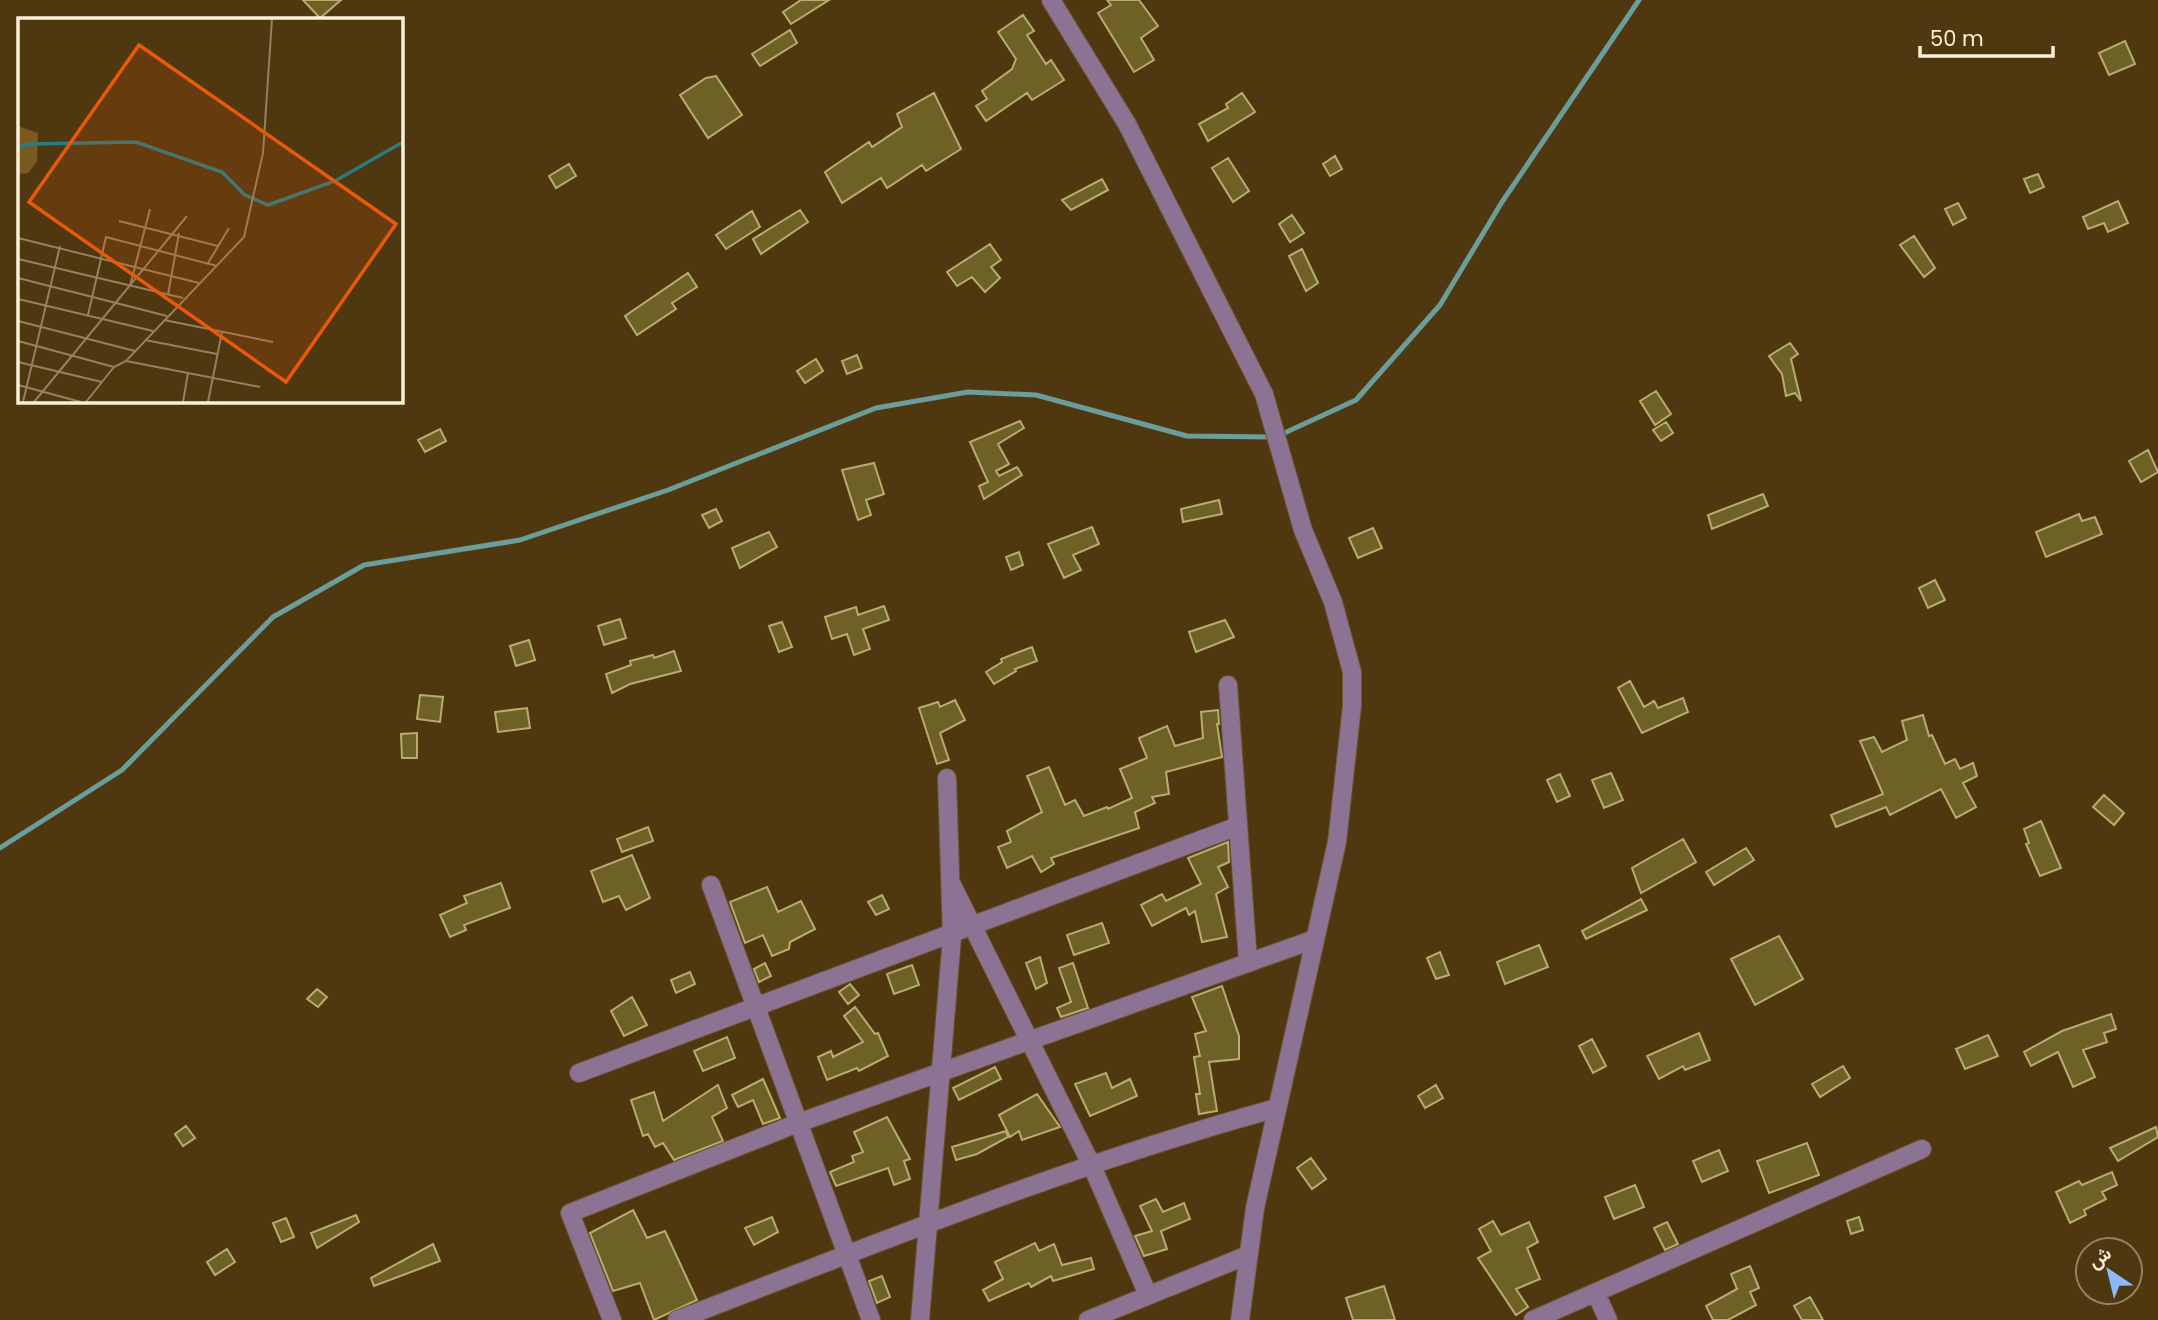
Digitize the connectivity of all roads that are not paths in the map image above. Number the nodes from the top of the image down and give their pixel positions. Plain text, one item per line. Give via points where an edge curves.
1 (1051, 0) edge
2 (1227, 685) dead end
3 (947, 778) dead end
4 (1238, 826) junction
5 (950, 880) junction
6 (711, 885) dead end
7 (972, 925) junction
8 (951, 932) junction
9 (1315, 939) junction
10 (1248, 962) junction
11 (756, 1006) junction
12 (1029, 1038) junction
13 (940, 1071) junction
14 (579, 1073) dead end
15 (1277, 1108) junction
16 (799, 1123) junction
17 (1922, 1149) dead end
18 (1092, 1166) junction
19 (928, 1223) junction
20 (847, 1255) junction
21 (1248, 1255) junction
22 (1596, 1293) junction
23 (1148, 1295) junction
24 (612, 1320) edge
25 (677, 1320) edge
26 (871, 1320) edge
27 (920, 1320) edge
28 (1088, 1320) edge
29 (1240, 1320) edge
30 (1533, 1320) edge
31 (1608, 1320) edge

1 - 9 street via 1127,124 1264,394 1303,530 1333,602 1352,672 1352,706 1337,842
2 - 4 street
3 - 5 street
4 - 7 street
4 - 10 street
5 - 7 street
5 - 8 street
6 - 11 street
7 - 8 street
7 - 12 street
8 - 11 street
8 - 13 street
9 - 10 street
9 - 15 street
10 - 12 street
11 - 14 street
11 - 16 street
12 - 13 street
12 - 18 street
13 - 16 street
13 - 19 street
15 - 18 street via 1187,1132
15 - 21 street
16 - 20 street
16 - 24 street via 570,1213
17 - 22 street
18 - 19 street
18 - 23 street
19 - 20 street
19 - 27 street
20 - 25 street
20 - 26 street
21 - 23 street
21 - 29 street
22 - 30 street
22 - 31 street
23 - 28 street

